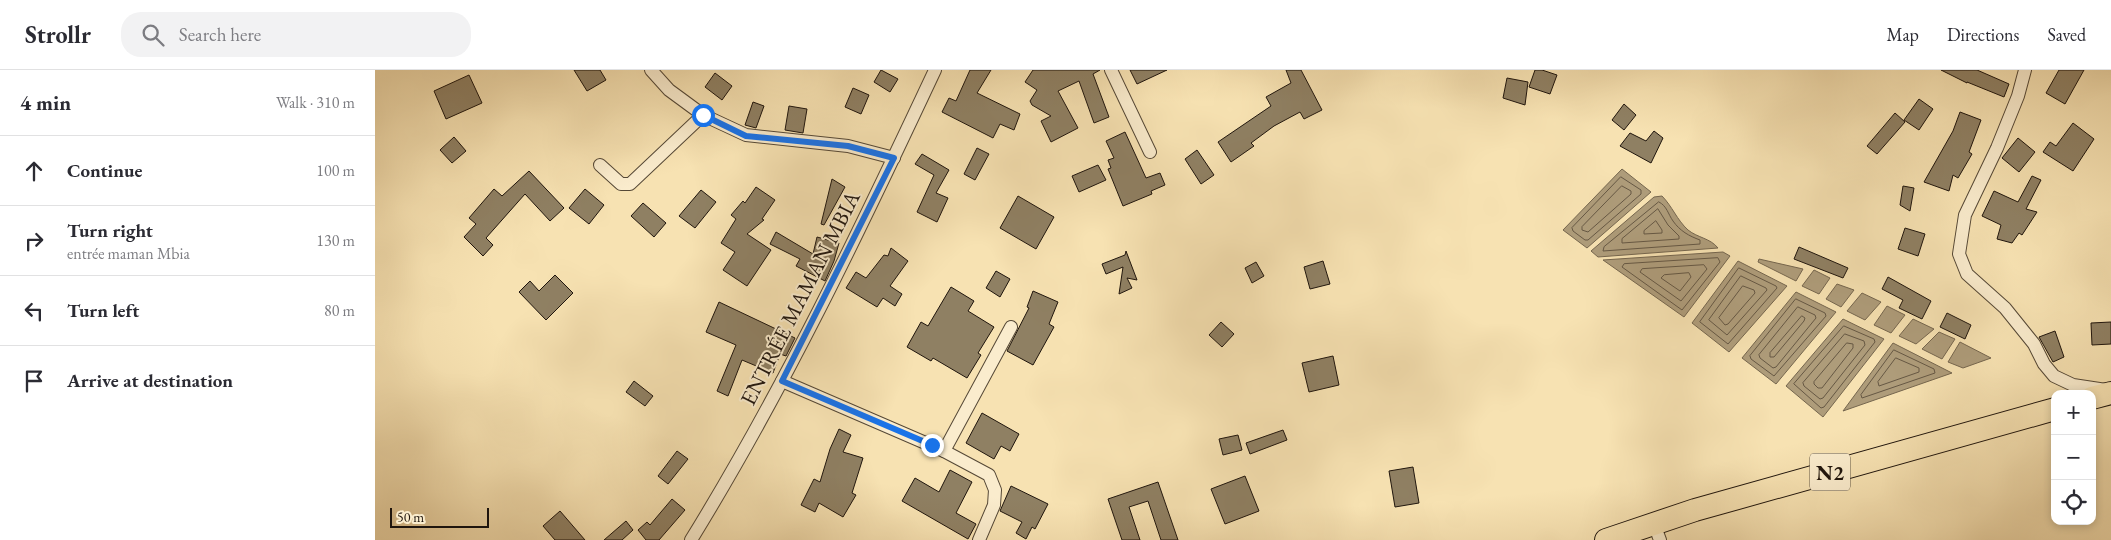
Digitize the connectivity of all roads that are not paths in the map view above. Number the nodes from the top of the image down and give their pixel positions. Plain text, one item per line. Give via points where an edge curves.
1 (651, 70) edge
2 (935, 70) edge
3 (1111, 70) edge
4 (2025, 70) edge
5 (703, 115) junction
6 (1150, 152) dead end
7 (894, 158) junction
8 (600, 165) dead end
9 (1011, 326) dead end
10 (782, 381) junction
11 (2111, 392) edge
12 (2096, 397) edge
13 (2051, 410) edge
14 (944, 451) junction
15 (1657, 532) edge
16 (691, 540) edge
17 (979, 540) edge
18 (1606, 540) edge

1 - 5 street via 669,90
2 - 7 street, ENTRÉE MAMAN MBIA
3 - 6 street
4 - 11 street via 1997,148 1965,215 1959,254 1967,274 2005,308 2054,376 2073,384
5 - 7 street via 746,136 848,146
5 - 8 street via 630,184 621,184
7 - 10 street, ENTRÉE MAMAN MBIA
9 - 14 street
10 - 14 street
10 - 16 street, ENTRÉE MAMAN MBIA
11 - 12 highway
13 - 15 highway, N2 via 1704,507
14 - 17 street via 989,475 995,490 995,505
15 - 18 highway, N2

